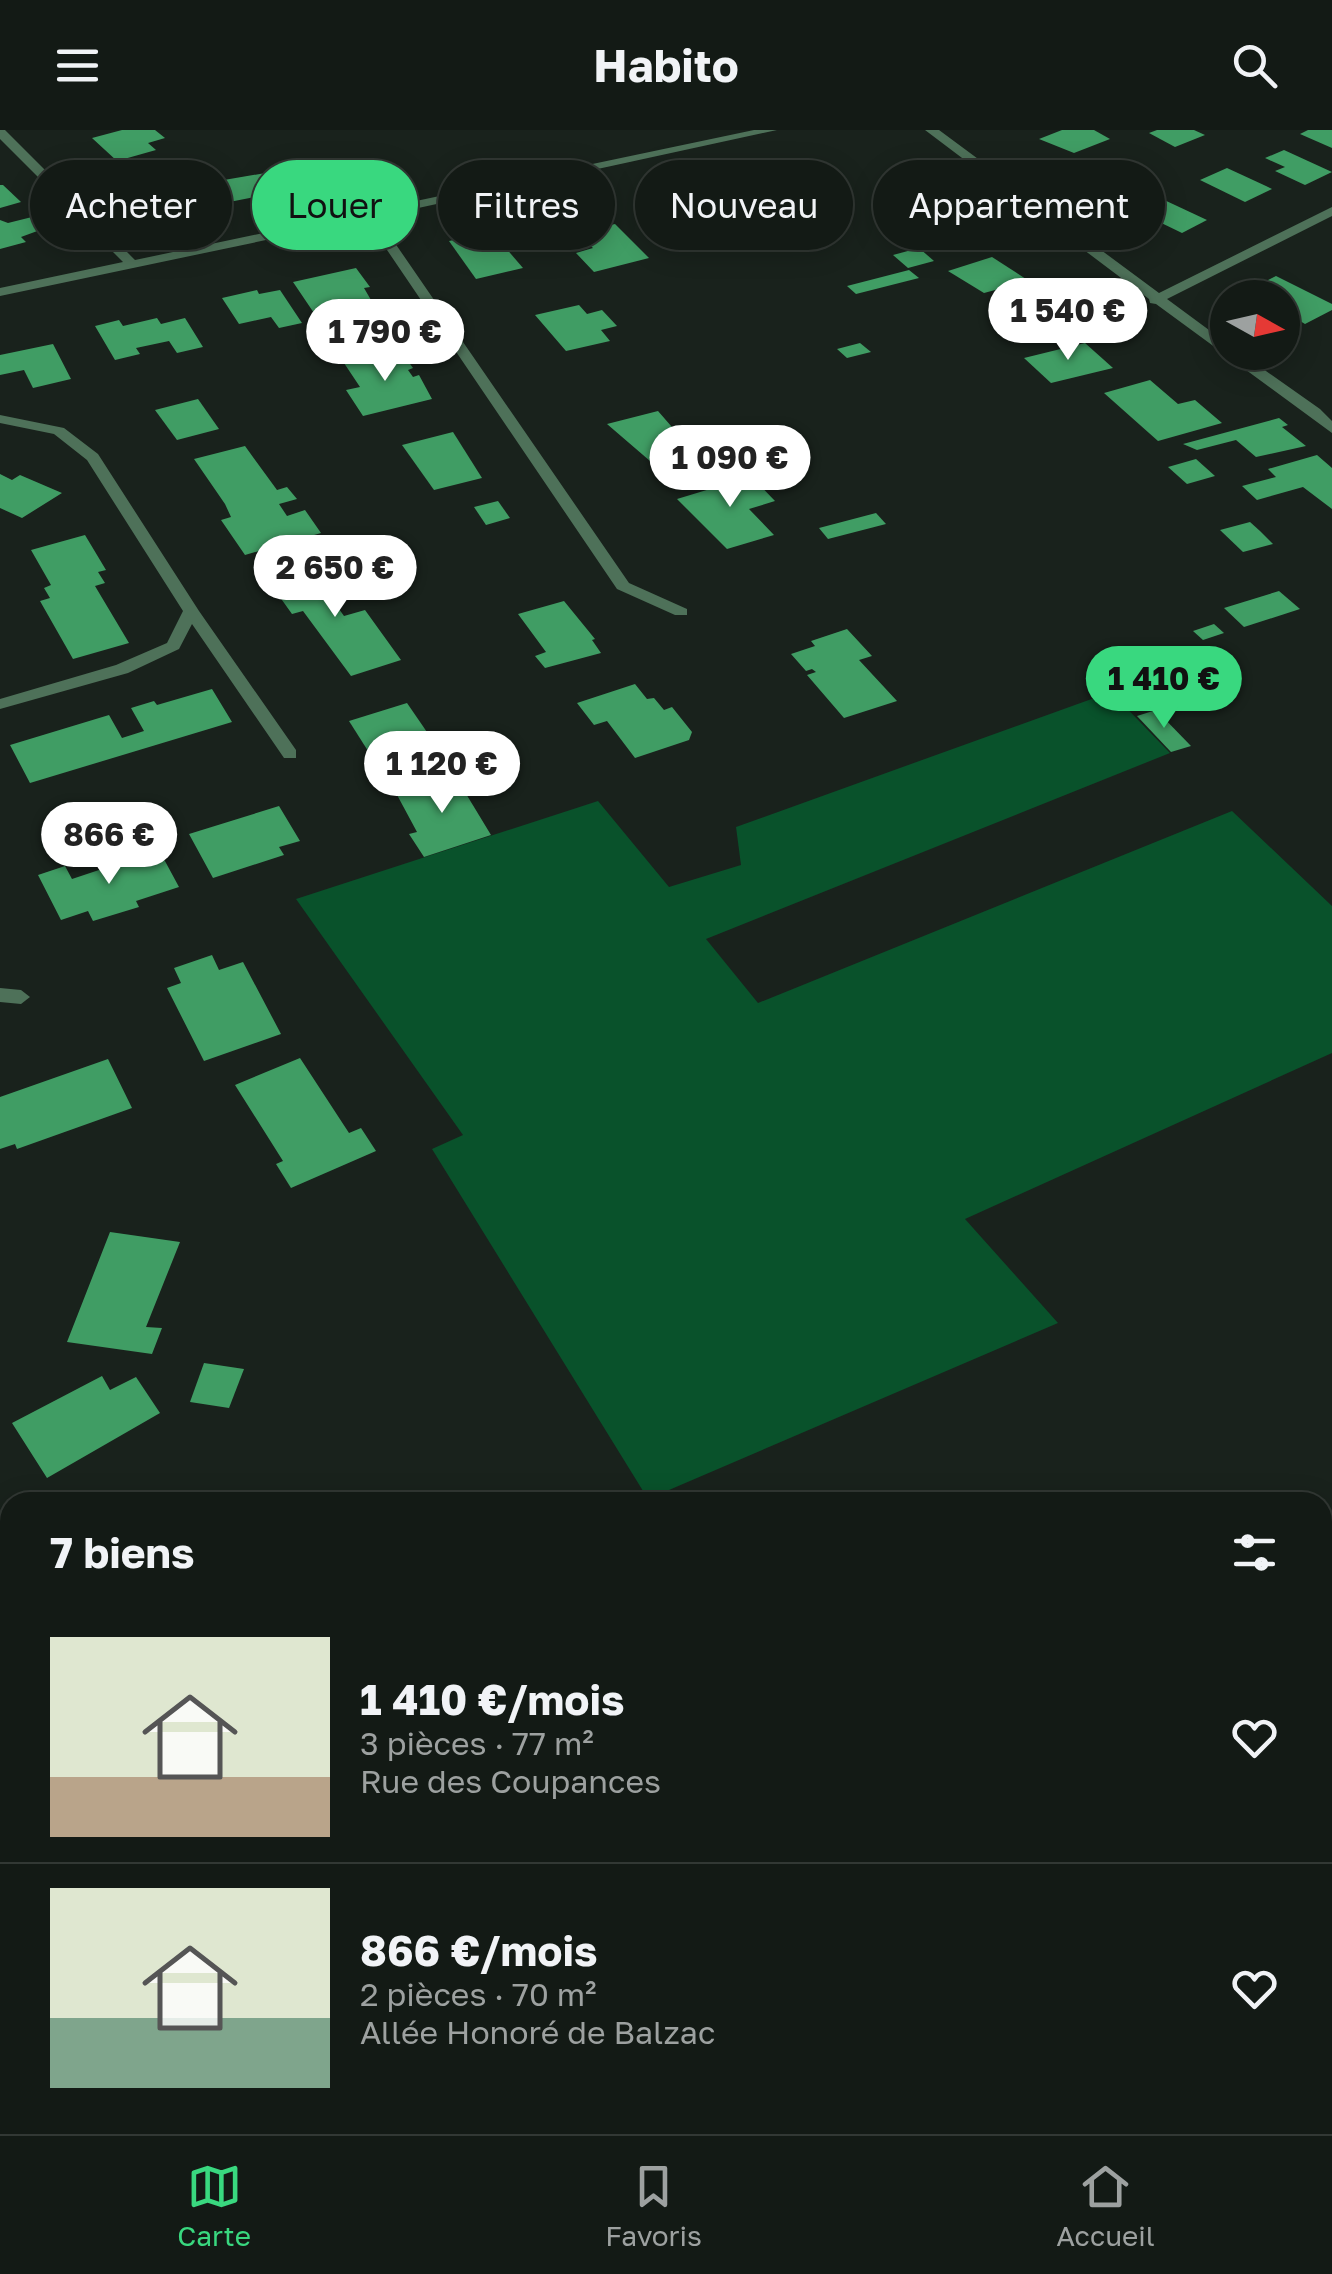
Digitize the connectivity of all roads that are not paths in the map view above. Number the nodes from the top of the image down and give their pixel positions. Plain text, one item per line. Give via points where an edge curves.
1 (771, 130) edge
2 (931, 130) edge
3 (0, 132) edge
4 (418, 204) edge
5 (1332, 210) edge
6 (252, 238) edge
7 (394, 250) edge
8 (131, 263) junction
9 (0, 292) edge
10 (1155, 300) junction
11 (1210, 339) edge
12 (1254, 370) edge
13 (0, 419) edge
14 (1332, 429) edge
15 (191, 610) junction
16 (681, 612) dead end
17 (0, 704) edge
18 (290, 754) dead end
19 (0, 995) edge
20 (21, 998) dead end

1 - 4 street
2 - 10 street
3 - 8 street
5 - 10 street
6 - 8 street
7 - 16 street via 623,586
8 - 9 street
10 - 11 street
12 - 14 street
13 - 15 street via 60,432 93,457
15 - 17 street via 173,646 122,669
15 - 18 street
19 - 20 street

